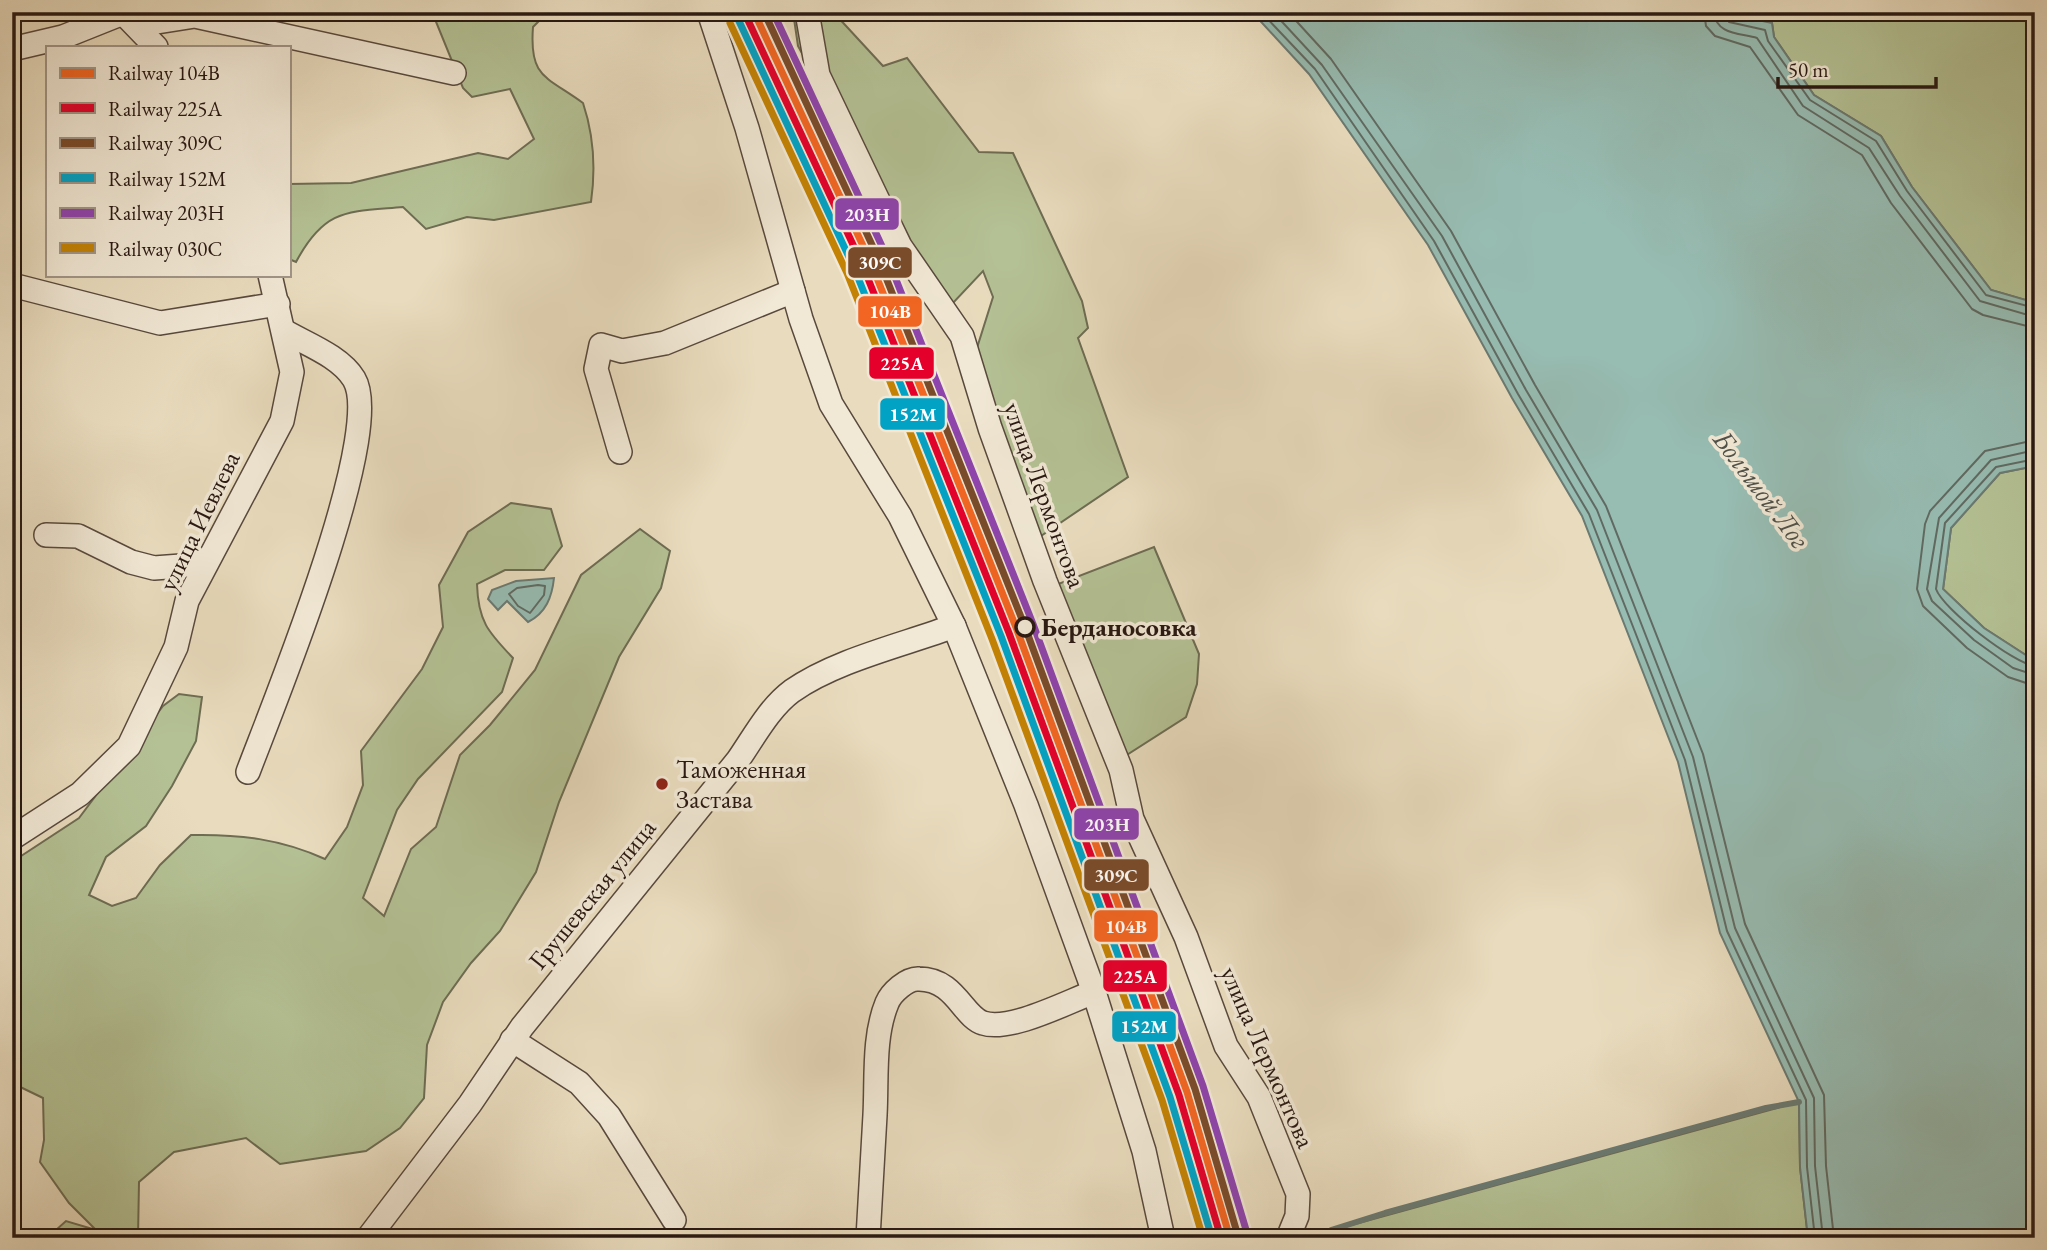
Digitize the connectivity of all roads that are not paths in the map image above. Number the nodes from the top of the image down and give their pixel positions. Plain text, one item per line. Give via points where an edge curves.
1 (709, 12) edge
2 (807, 12) edge
3 (127, 17) edge
4 (155, 46) edge
5 (12, 49) edge
6 (454, 73) dead end
7 (270, 276) edge
8 (12, 285) edge
9 (793, 291) junction
10 (278, 304) junction
11 (284, 331) junction
12 (620, 452) dead end
13 (46, 536) dead end
14 (208, 559) junction
15 (954, 626) junction
16 (248, 772) dead end
17 (12, 838) edge
18 (1094, 992) junction
19 (512, 1040) junction
20 (674, 1220) dead end
21 (368, 1238) edge
22 (868, 1238) edge
23 (1163, 1238) edge
24 (1288, 1238) edge

1 - 9 street
2 - 24 street, улица Лермонтова via 818,75 884,213 900,246 962,336 1045,581 1121,770 1132,820 1186,937 1226,1046 1259,1097 1298,1194 1297,1216
3 - 4 street
3 - 5 street
3 - 6 street via 195,16
7 - 10 street, улица Иевлева
8 - 10 street via 160,323
9 - 12 street via 665,343 622,351 601,345 596,369
9 - 15 street via 831,404 900,516
10 - 11 street, улица Иевлева
11 - 14 street, улица Иевлева via 292,372 282,421
11 - 16 street via 337,361 355,380 359,402 351,473 325,564
13 - 14 street via 78,537 154,568
14 - 17 street, улица Иевлева via 187,601 176,647 129,746 80,794
15 - 18 street
15 - 19 street, Грушевская улица via 826,672 791,692
18 - 22 street via 1003,1026 972,1017 959,997 943,986 919,978 903,984 887,1002 877,1053
18 - 23 street via 1144,1151
19 - 20 street via 579,1083 602,1108
19 - 21 street, Грушевская улица via 470,1104

